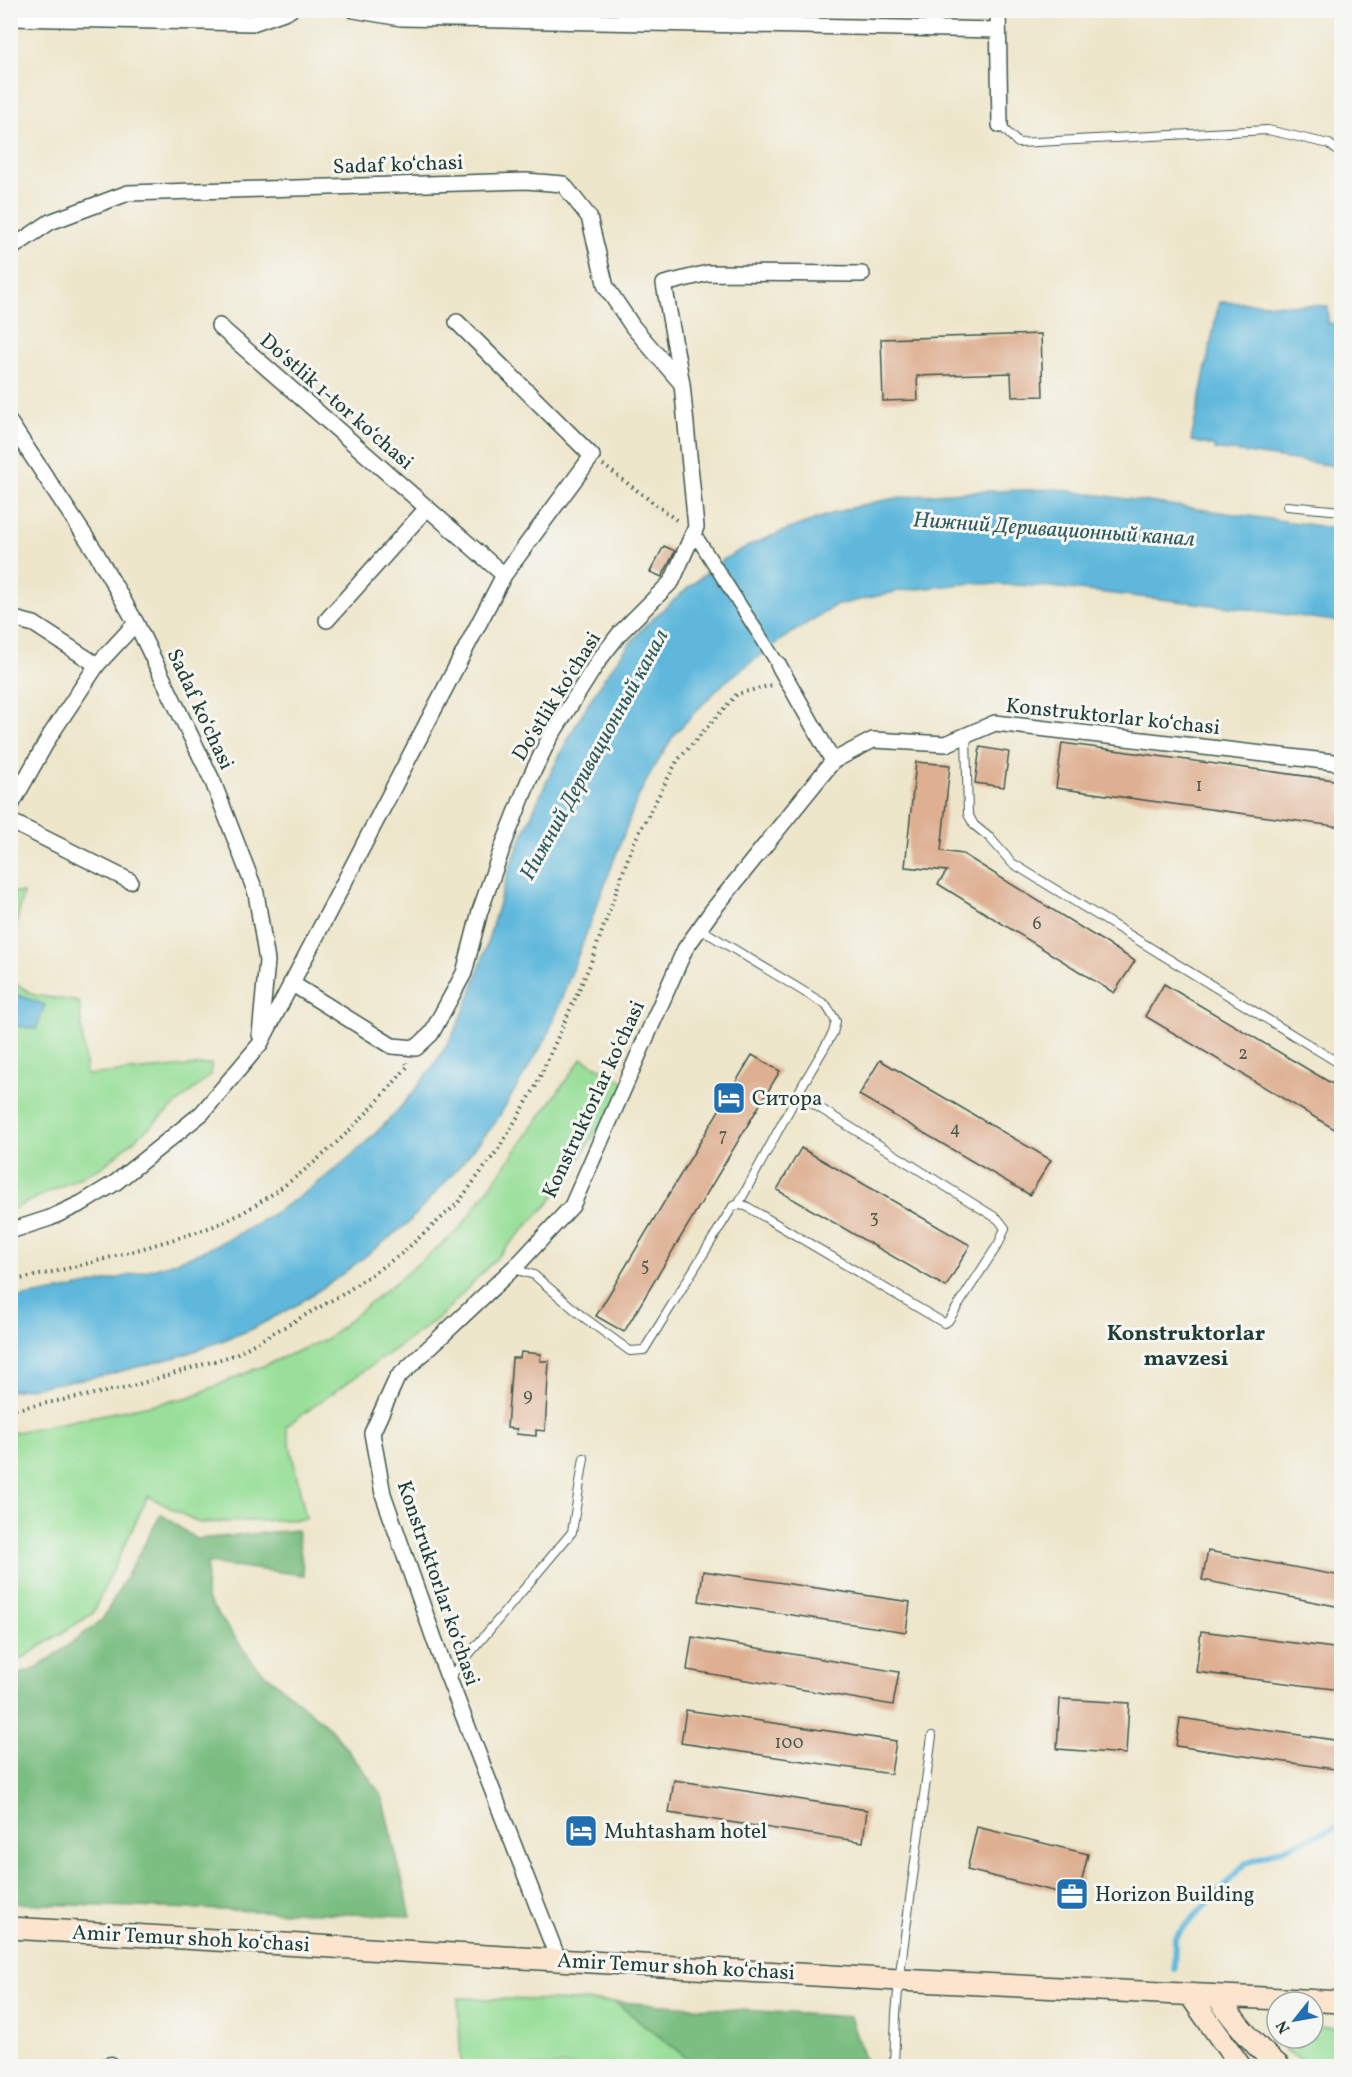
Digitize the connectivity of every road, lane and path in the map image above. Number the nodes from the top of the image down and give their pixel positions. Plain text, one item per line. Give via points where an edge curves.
1 (290, 10) edge
2 (354, 10) edge
3 (998, 10) edge
4 (10, 18) edge
5 (998, 30) junction
6 (1000, 125) joint
7 (1341, 154) edge
8 (10, 249) edge
9 (862, 274) dead end
10 (457, 322) dead end
11 (219, 326) dead end
12 (682, 384) junction
13 (10, 423) edge
14 (17, 442) edge
15 (592, 456) junction
16 (1287, 506) dead end
17 (427, 508) junction
18 (1341, 511) edge
19 (694, 533) junction
20 (504, 575) junction
21 (10, 618) edge
22 (327, 620) dead end
23 (136, 622) junction
24 (97, 664) junction
25 (778, 664) joint
26 (788, 682) junction
27 (966, 735) junction
28 (834, 761) junction
29 (1341, 763) edge
30 (10, 807) edge
31 (10, 821) edge
32 (130, 881) dead end
33 (699, 928) junction
34 (291, 983) junction
35 (260, 1044) junction
36 (392, 1047) junction
37 (1341, 1065) edge
38 (799, 1092) junction
39 (738, 1205) junction
40 (10, 1231) edge
41 (513, 1269) junction
42 (10, 1281) edge
43 (10, 1410) edge
44 (584, 1458) dead end
45 (448, 1678) junction
46 (932, 1736) dead end
47 (10, 1928) edge
48 (558, 1959) junction
49 (899, 1980) junction
50 (1190, 1995) junction
51 (1217, 1996) junction
52 (1341, 2002) edge
53 (99, 2067) edge
54 (116, 2067) edge
55 (894, 2067) edge
56 (1240, 2067) edge
57 (1279, 2067) edge

1 - 4 street via 254,23
2 - 5 street via 401,18
3 - 5 street
5 - 6 street
6 - 7 lane via 1018,143 1268,130 1329,144
8 - 12 street, Sadaf ko‘chasi via 50,222 128,193 526,181 563,184 589,217 606,287 633,327
9 - 12 street, Do‘stlik ko‘chasi via 708,273 664,284
10 - 15 street
11 - 17 street, Do‘stlik 1-tor ko‘chasi
12 - 19 street, Do‘stlik ko‘chasi
13 - 14 street, Sadaf ko‘chasi
14 - 23 street, Sadaf ko‘chasi via 95,551
15 - 19 path
15 - 20 street
16 - 18 lane
17 - 20 street, Do‘stlik 1-tor ko‘chasi
17 - 22 street
19 - 25 street
19 - 36 street, Do‘stlik ko‘chasi via 672,581 620,633 549,739 503,846 464,973 430,1034 416,1048
20 - 34 street
21 - 24 street via 34,624
23 - 24 street
23 - 35 street, Sadaf ko‘chasi via 213,782 256,893 267,961
24 - 30 street
25 - 26 street
26 - 28 street
26 - 43 path via 737,694 677,761 633,844 590,965 535,1089 499,1148 457,1204 401,1254 343,1294 234,1355 126,1388
27 - 28 street, Konstruktorlar ko‘chasi via 946,744 873,740
27 - 29 street, Konstruktorlar ko‘chasi via 995,723
27 - 37 lane via 968,814 1012,863
28 - 33 street, Konstruktorlar ko‘chasi
31 - 32 street
33 - 38 lane via 826,1005 836,1021
33 - 41 street, Konstruktorlar ko‘chasi via 685,949 572,1206
34 - 35 street
34 - 36 street
35 - 40 street via 202,1113 115,1183 50,1218
36 - 42 path via 408,1066 378,1102 343,1139 286,1185 240,1214 184,1236 63,1271
38 - 39 lane
38 - 39 lane via 809,1103 998,1219 1005,1228 999,1243 944,1323 746,1206
39 - 41 lane via 733,1206 644,1350 630,1351 534,1275
41 - 45 street, Konstruktorlar ko‘chasi via 397,1378 372,1432 383,1494
44 - 45 lane via 572,1533
45 - 48 street, Konstruktorlar ko‘chasi
46 - 49 lane
47 - 48 main road, Amir Temur shoh ko‘chasi
48 - 49 main road, Amir Temur shoh ko‘chasi
49 - 50 main road, Amir Temur shoh ko‘chasi
49 - 55 lane
50 - 51 main road, Amir Temur shoh ko‘chasi
50 - 56 main road
51 - 52 main road, Amir Temur shoh ko‘chasi
51 - 57 main road via 1230,2016
53 - 54 street via 111,2063

